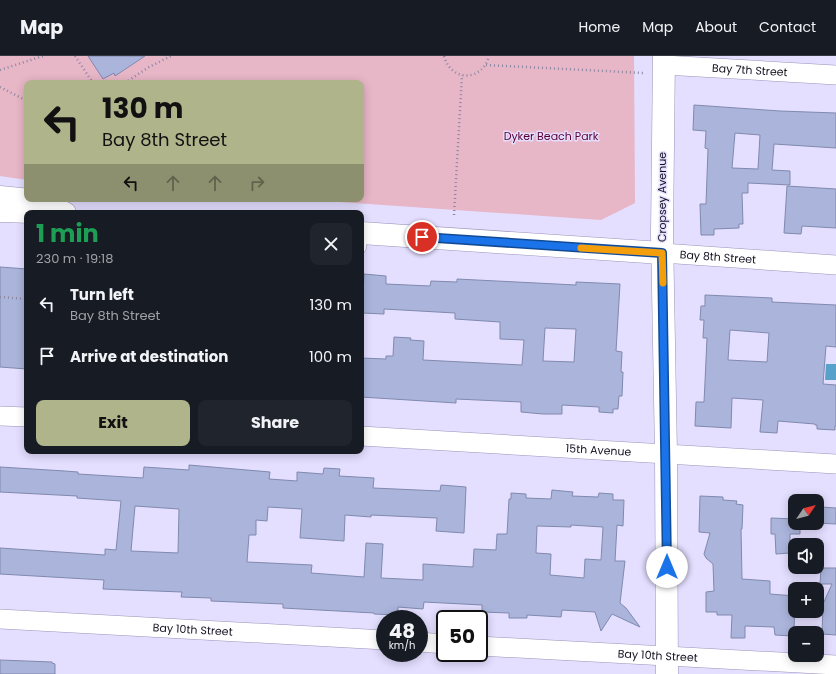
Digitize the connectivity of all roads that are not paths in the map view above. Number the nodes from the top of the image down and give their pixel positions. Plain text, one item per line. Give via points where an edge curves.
1 (664, 60) edge
2 (836, 75) edge
3 (34, 202) edge
4 (42, 202) edge
5 (1, 207) edge
6 (29, 210) edge
7 (59, 210) edge
8 (364, 238) edge
9 (662, 253) junction
10 (836, 265) edge
11 (0, 416) edge
12 (24, 417) edge
13 (364, 436) edge
14 (666, 454) junction
15 (836, 464) edge
16 (0, 619) edge
17 (376, 640) edge
18 (488, 647) edge
19 (667, 665) edge
20 (836, 665) edge

1 - 2 street, Bay 7th Street
1 - 9 main road, Cropsey Avenue
3 - 5 main road
4 - 7 main road
5 - 6 main road
8 - 9 main road, Bay 8th Street
9 - 10 street, Bay 8th Street
9 - 14 main road, Cropsey Avenue
11 - 12 street
13 - 14 street, 15th Avenue
14 - 15 street, 15th Avenue
14 - 19 main road, Cropsey Avenue
16 - 17 street, Bay 10th Street
18 - 19 street, Bay 10th Street
19 - 20 street, Bay 10th Street

